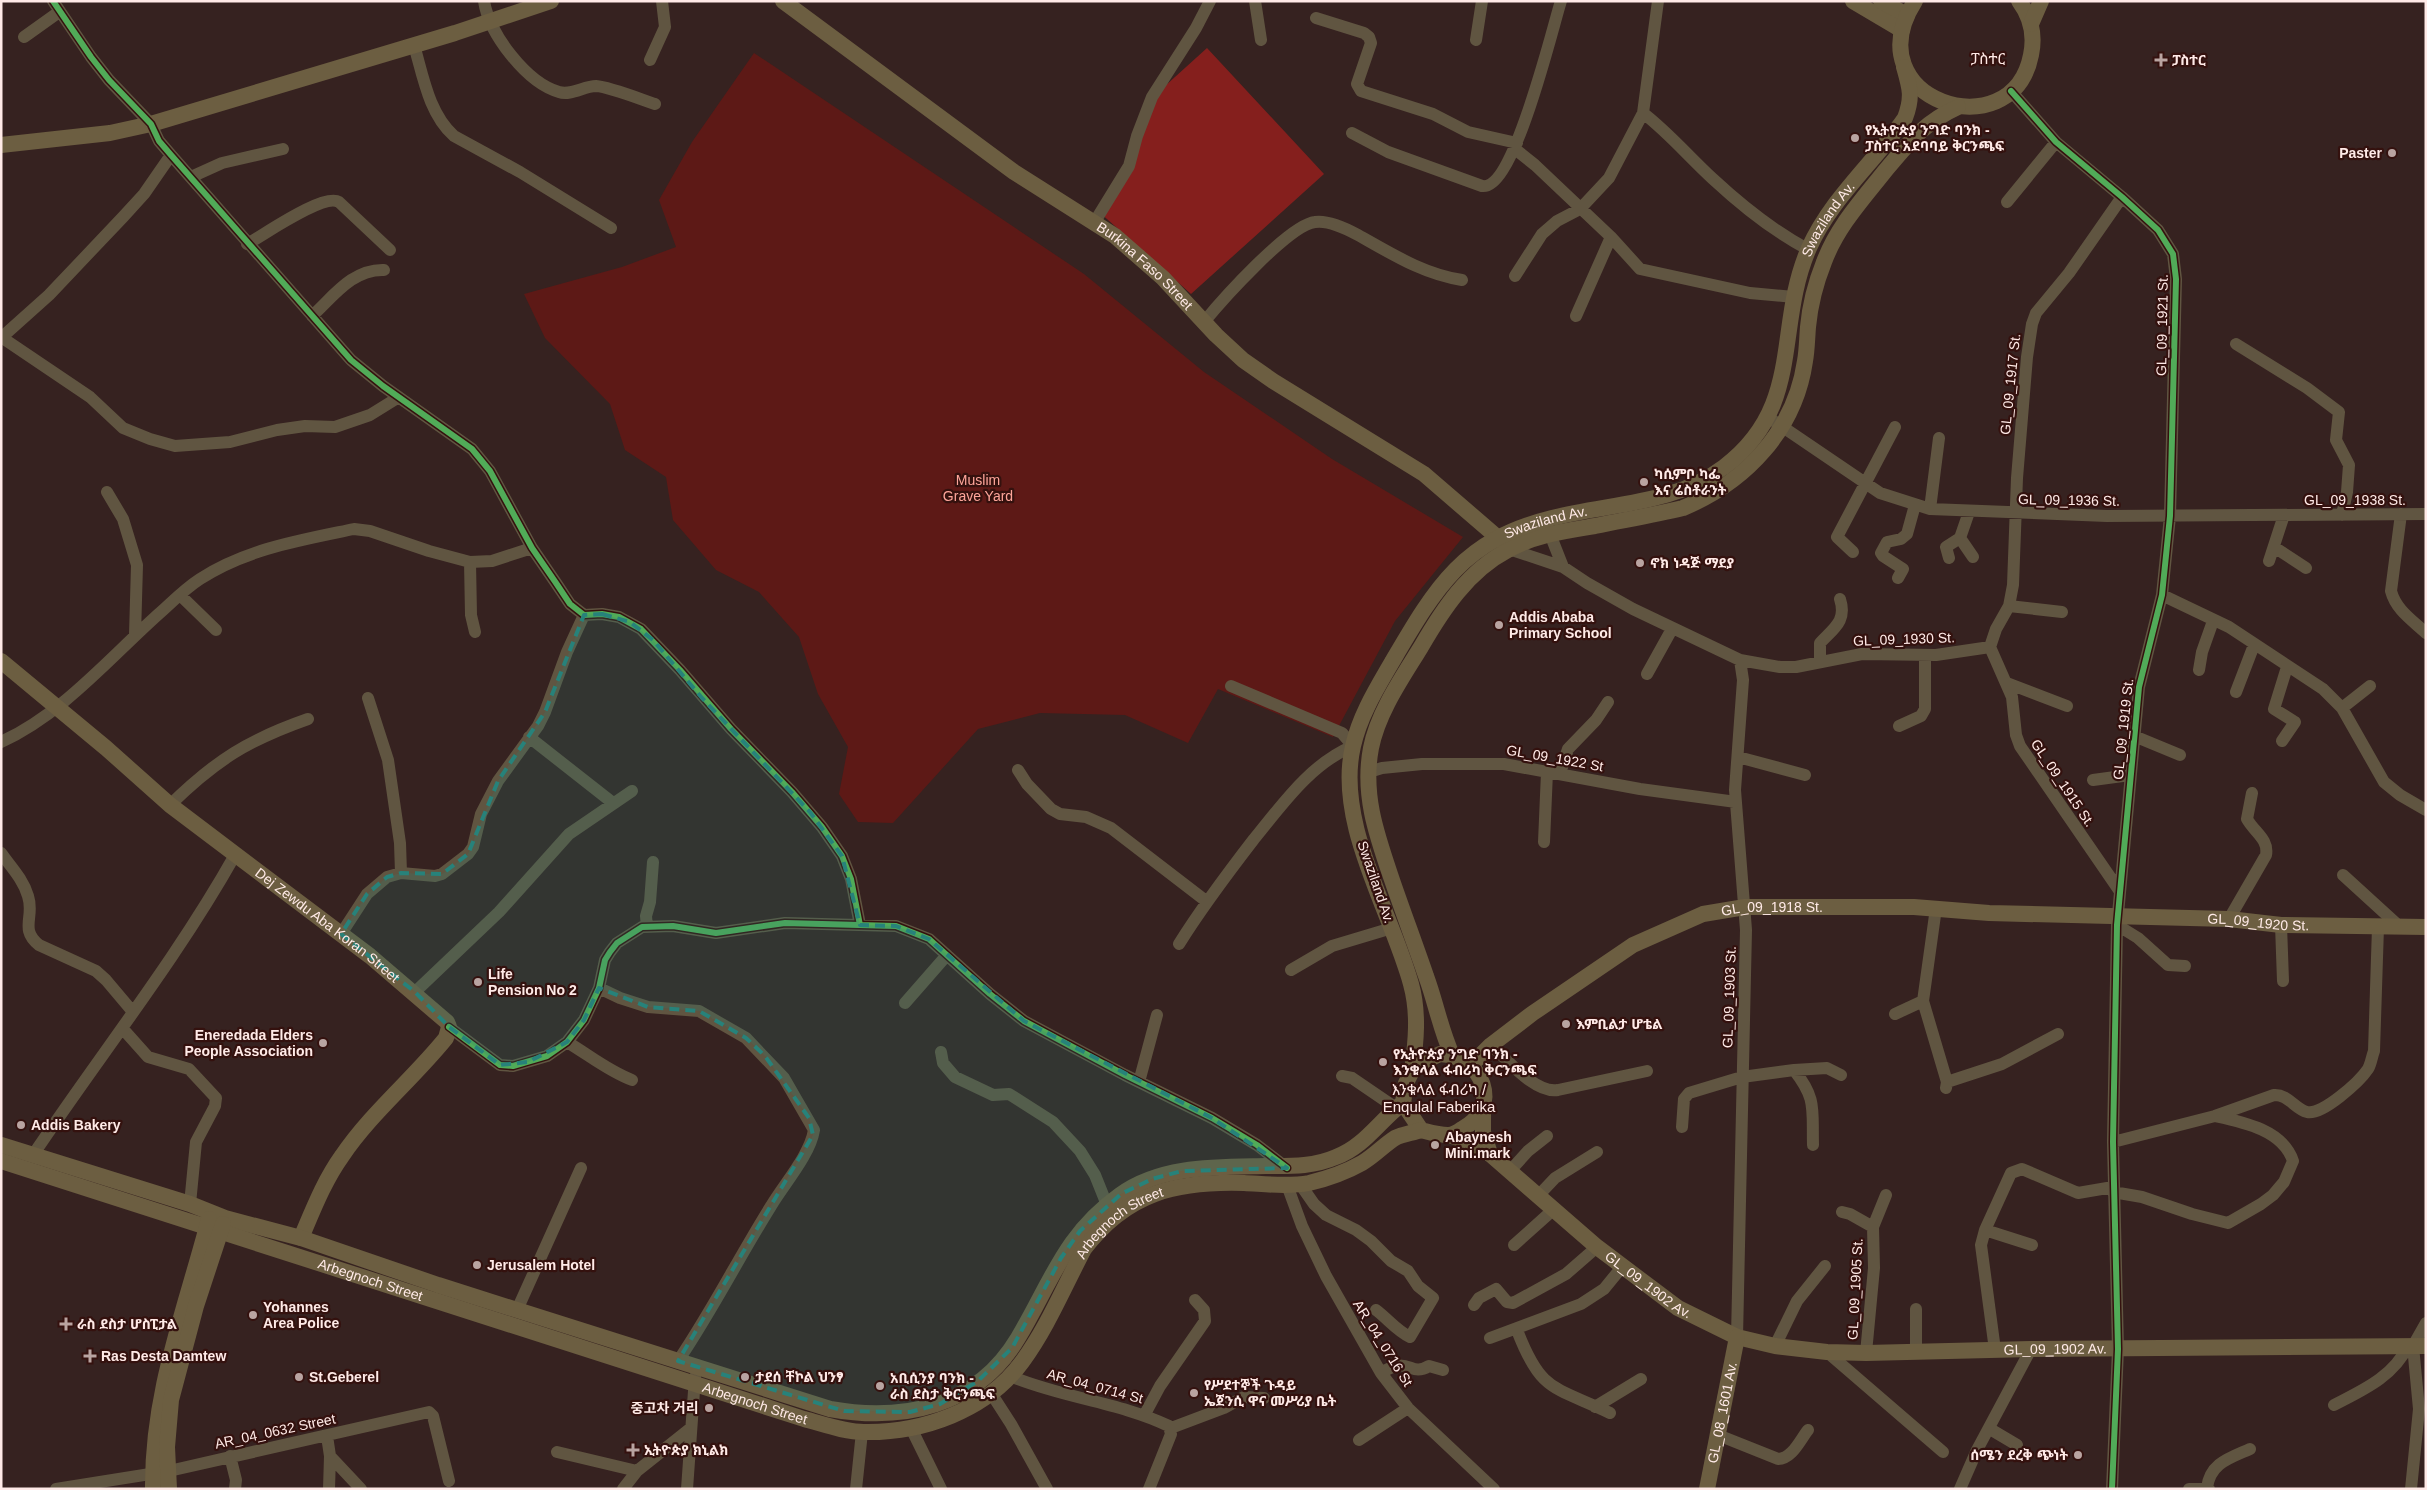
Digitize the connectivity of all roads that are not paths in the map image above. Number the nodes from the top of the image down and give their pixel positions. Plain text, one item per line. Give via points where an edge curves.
1 (484, 1) edge
2 (551, 1) edge
3 (662, 1) edge
4 (783, 1) edge
5 (1210, 1) edge
6 (1255, 1) edge
7 (1482, 1) edge
8 (1560, 1) edge
9 (1658, 1) edge
10 (1853, 1) edge
11 (1881, 1) edge
12 (2019, 1) edge
13 (2034, 1) edge
14 (2041, 1) edge
15 (56, 6) edge
16 (1908, 15) edge
17 (1316, 18) dead end
18 (2030, 20) junction
19 (490, 21) junction
20 (24, 37) dead end
21 (1261, 40) dead end
22 (1476, 40) dead end
23 (414, 46) junction
24 (650, 60) dead end
25 (1904, 67) junction
26 (2011, 91) junction
27 (655, 104) dead end
28 (1958, 107) junction
29 (1643, 114) junction
30 (151, 124) junction
31 (1352, 133) dead end
32 (2056, 142) junction
33 (1, 145) edge
34 (1516, 146) junction
35 (283, 149) dead end
36 (171, 155) junction
37 (191, 177) junction
38 (2122, 197) junction
39 (2007, 202) dead end
40 (1580, 209) junction
41 (1094, 224) junction
42 (611, 228) dead end
43 (1611, 237) junction
44 (247, 244) junction
45 (390, 250) dead end
46 (1808, 250) junction
47 (384, 270) dead end
48 (1515, 276) dead end
49 (1462, 280) dead end
50 (1794, 298) junction
51 (312, 316) junction
52 (1576, 316) dead end
53 (1204, 322) junction
54 (1, 338) edge
55 (2236, 344) dead end
56 (399, 396) junction
57 (1768, 417) junction
58 (1783, 427) junction
59 (1895, 427) dead end
60 (1939, 438) dead end
61 (1865, 484) junction
62 (107, 492) dead end
63 (1915, 505) junction
64 (1930, 509) junction
65 (1969, 512) junction
66 (2015, 514) junction
67 (2402, 514) junction
68 (2426, 514) edge
69 (2284, 515) junction
70 (2342, 515) junction
71 (2170, 516) junction
72 (1550, 534) junction
73 (1960, 538) junction
74 (1504, 543) junction
75 (2274, 547) junction
76 (532, 548) junction
77 (1853, 552) dead end
78 (1973, 557) dead end
79 (1949, 558) dead end
80 (2270, 560) dead end
81 (470, 562) junction
82 (1563, 567) junction
83 (2306, 568) dead end
84 (1898, 578) dead end
85 (180, 595) junction
86 (2162, 596) junction
87 (1840, 599) dead end
88 (2009, 606) junction
89 (2062, 612) dead end
90 (584, 615) junction
91 (2213, 621) junction
92 (1672, 629) junction
93 (216, 630) dead end
94 (475, 632) dead end
95 (2426, 633) edge
96 (135, 635) junction
97 (2254, 645) junction
98 (1990, 647) junction
99 (1925, 656) junction
100 (1740, 660) junction
101 (1, 661) edge
102 (1820, 662) junction
103 (2287, 667) junction
104 (2199, 670) dead end
105 (1647, 674) dead end
106 (2007, 683) junction
107 (1231, 686) dead end
108 (2370, 686) dead end
109 (2236, 692) dead end
110 (368, 698) dead end
111 (1608, 702) dead end
112 (2066, 706) dead end
113 (58, 707) junction
114 (2342, 708) junction
115 (308, 719) dead end
116 (1899, 726) dead end
117 (2134, 736) junction
118 (530, 738) junction
119 (2282, 741) dead end
120 (1, 742) edge
121 (1353, 746) junction
122 (2180, 755) dead end
123 (1738, 757) junction
124 (1018, 770) dead end
125 (1368, 772) junction
126 (1547, 772) junction
127 (1560, 774) junction
128 (1805, 775) dead end
129 (2130, 775) junction
130 (2093, 780) dead end
131 (632, 790) dead end
132 (2252, 793) dead end
133 (1736, 802) junction
134 (613, 803) junction
135 (170, 805) junction
136 (2426, 810) edge
137 (1544, 842) dead end
138 (235, 855) junction
139 (3, 859) edge
140 (653, 862) dead end
141 (401, 873) junction
142 (2343, 875) dead end
143 (2120, 890) junction
144 (1206, 901) junction
145 (1744, 907) junction
146 (1936, 908) junction
147 (2229, 919) junction
148 (2117, 921) junction
149 (2424, 924) edge
150 (860, 925) junction
151 (2281, 925) junction
152 (647, 927) junction
153 (2378, 927) junction
154 (2400, 927) junction
155 (1392, 928) junction
156 (341, 934) junction
157 (1179, 944) dead end
158 (947, 955) junction
159 (2185, 966) dead end
160 (1291, 970) dead end
161 (2283, 981) dead end
162 (599, 988) junction
163 (415, 992) junction
164 (1923, 1001) junction
165 (906, 1003) dead end
166 (133, 1012) junction
167 (1157, 1014) dead end
168 (1895, 1014) dead end
169 (449, 1027) junction
170 (123, 1029) junction
171 (2058, 1034) dead end
172 (567, 1042) junction
173 (1491, 1045) junction
174 (941, 1052) dead end
175 (1452, 1055) junction
176 (1471, 1065) junction
177 (1794, 1070) junction
178 (1412, 1071) junction
179 (1647, 1071) dead end
180 (1841, 1075) dead end
181 (1342, 1076) dead end
182 (1742, 1077) junction
183 (632, 1080) dead end
184 (1139, 1082) junction
185 (1400, 1105) junction
186 (1482, 1107) junction
187 (2215, 1116) junction
188 (1682, 1127) dead end
189 (1421, 1130) junction
190 (1449, 1135) junction
191 (1547, 1136) dead end
192 (2112, 1142) junction
193 (1, 1145) edge
194 (1813, 1145) dead end
195 (1596, 1152) dead end
196 (1490, 1154) junction
197 (33, 1155) junction
198 (1, 1161) edge
199 (581, 1168) dead end
200 (1287, 1168) junction
201 (1509, 1172) junction
202 (1293, 1184) junction
203 (2113, 1190) junction
204 (1886, 1194) dead end
205 (1538, 1196) junction
206 (190, 1204) junction
207 (1107, 1205) junction
208 (1553, 1210) junction
209 (1842, 1212) dead end
210 (216, 1223) junction
211 (1874, 1227) junction
212 (1985, 1230) junction
213 (301, 1238) junction
214 (1514, 1245) dead end
215 (2032, 1246) dead end
216 (1597, 1247) junction
217 (1825, 1266) dead end
218 (1622, 1267) junction
219 (1195, 1300) dead end
220 (1474, 1305) dead end
221 (1916, 1309) dead end
222 (517, 1310) junction
223 (1376, 1310) dead end
224 (2426, 1323) edge
225 (1517, 1330) junction
226 (1737, 1337) junction
227 (1490, 1338) dead end
228 (1775, 1346) junction
229 (2416, 1346) edge
230 (2031, 1349) junction
231 (2118, 1349) junction
232 (1995, 1350) junction
233 (1828, 1352) junction
234 (1916, 1352) junction
235 (1866, 1353) junction
236 (678, 1361) junction
237 (1443, 1370) dead end
238 (1381, 1373) junction
239 (696, 1375) junction
240 (1010, 1376) junction
241 (1641, 1379) dead end
242 (991, 1393) junction
243 (1264, 1398) dead end
244 (2334, 1406) dead end
245 (1595, 1407) junction
246 (1408, 1408) junction
247 (1610, 1413) dead end
248 (1145, 1414) junction
249 (691, 1428) junction
250 (911, 1428) junction
251 (1990, 1429) junction
252 (1808, 1430) dead end
253 (1171, 1431) junction
254 (862, 1432) junction
255 (1718, 1435) junction
256 (327, 1436) junction
257 (1359, 1440) dead end
258 (2017, 1445) dead end
259 (2250, 1449) dead end
260 (557, 1452) dead end
261 (1942, 1452) dead end
262 (230, 1456) junction
263 (330, 1456) junction
264 (637, 1470) junction
265 (158, 1477) edge
266 (449, 1481) dead end
267 (361, 1487) edge
268 (2208, 1488) edge
269 (56, 1489) edge
270 (169, 1489) edge
271 (235, 1489) edge
272 (329, 1489) edge
273 (623, 1489) edge
274 (687, 1489) edge
275 (856, 1489) edge
276 (941, 1489) edge
277 (1047, 1489) edge
278 (1149, 1489) edge
279 (1494, 1489) edge
280 (1706, 1489) edge
281 (1960, 1489) edge
282 (2112, 1489) edge
283 (2189, 1489) edge
284 (2411, 1489) edge

1 - 19 street
2 - 19 main road
3 - 24 street via 665,27
4 - 41 main road, Burkina Faso Street via 1014,172
5 - 41 street via 1152,97 1129,166
6 - 21 street
7 - 22 street
8 - 34 street
9 - 29 street
10 - 16 main road
11 - 16 main road
12 - 18 main road
13 - 18 main road
14 - 18 main road
15 - 20 street
15 - 30 street via 109,80
16 - 25 main road, Swaziland Av. via 1901,44
17 - 34 street via 1369,37 1371,43 1357,84 1361,92 1433,114 1468,132
18 - 26 main road via 2033,42 2030,60 2023,77
19 - 23 main road
19 - 27 street via 515,59 539,83 560,93 603,87
23 - 30 main road
23 - 42 street via 434,108 446,129
25 - 28 main road via 1929,96
25 - 46 main road, Swaziland Av. via 1911,91 1905,118 1844,191
26 - 28 main road via 1995,102 1977,107
26 - 32 street, GL_09_1921 St.
28 - 58 main road, Swaziland Av. via 1938,116 1912,140 1864,196 1834,240 1812,305 1795,403
29 - 40 street via 1609,178
29 - 46 street via 1725,189
30 - 33 main road via 110,133
30 - 36 street
31 - 34 street via 1397,155 1485,187 1495,181
32 - 38 street, GL_09_1921 St.
32 - 39 street
34 - 40 street
35 - 37 street via 222,163
36 - 37 street
36 - 54 street via 124,217 49,295
37 - 44 street
38 - 66 street, GL_09_1917 St. via 2069,273 2039,309 2032,324
38 - 71 street, GL_09_1921 St. via 2158,230 2170,246 2175,260
40 - 43 street
40 - 48 street via 1557,221 1542,234
41 - 53 main road, Burkina Faso Street via 1115,236 1149,265
43 - 50 street via 1634,264 1647,272 1750,293
43 - 52 street
44 - 45 street via 304,211 335,200
44 - 51 street
46 - 50 main road, Swaziland Av.
47 - 51 street via 369,270 357,276
49 - 53 street via 1442,277 1391,255 1357,234 1317,221 1294,231
50 - 57 main road, Swaziland Av. via 1782,381
51 - 56 street via 360,368
53 - 74 main road, Burkina Faso Street via 1260,373 1424,474
54 - 56 street via 90,397 123,428 150,440 175,446 230,442 305,426 335,427 370,415
55 - 70 street via 2339,412 2336,440 2349,466
56 - 76 street via 477,454 500,487
57 - 58 street, GL_09_1936 St.
57 - 74 main road, Swaziland Av. via 1758,433 1734,458 1694,485 1646,500 1552,518
58 - 61 street, GL_09_1936 St.
58 - 72 main road, Swaziland Av. via 1750,465 1704,500 1683,508
59 - 61 street
60 - 64 street
61 - 63 street, GL_09_1936 St.
61 - 77 street via 1837,537
62 - 96 street via 123,519 137,565
63 - 64 street, GL_09_1936 St.
63 - 84 street via 1907,534 1887,542 1881,553 1903,569
64 - 65 street, GL_09_1936 St.
65 - 66 street, GL_09_1936 St.
65 - 73 street
66 - 71 street, GL_09_1936 St.
66 - 88 street via 2016,560
67 - 68 street, GL_09_1938 St.
67 - 70 street, GL_09_1938 St.
67 - 95 street via 2391,591 2401,610
69 - 70 street, GL_09_1938 St.
69 - 71 street, GL_09_1938 St.
69 - 75 street
71 - 86 street, GL_09_1919 St.
72 - 74 main road, Swaziland Av.
72 - 82 street
73 - 78 street
73 - 79 street via 1946,547
74 - 82 street, GL_09_1930 St.
74 - 121 main road, Swaziland Av. via 1484,545 1458,565 1424,606 1376,688
74 - 125 main road, Swaziland Av. via 1494,558 1468,580 1436,623 1378,724
75 - 80 street
75 - 83 street
76 - 81 street via 492,561
76 - 90 street via 570,604
81 - 85 street via 354,529 250,554 206,576
81 - 94 street via 470,615
82 - 92 street, GL_09_1930 St. via 1586,583
85 - 93 street
85 - 96 street
86 - 91 street
86 - 117 street, GL_09_1919 St. via 2141,677
87 - 102 street, GL_09_1930 St. via 1841,620 1820,643
88 - 89 street
88 - 98 street
90 - 118 street via 545,712
90 - 150 street via 619,617 641,629 792,792 822,826 842,856 851,880
91 - 97 street via 2229,627
91 - 104 street
92 - 100 street, GL_09_1930 St.
92 - 105 street
96 - 113 street
97 - 103 street
97 - 109 street
98 - 99 street, GL_09_1930 St.
98 - 106 street, GL_09_1915 St.
99 - 102 street, GL_09_1930 St. via 1862,654
99 - 116 street via 1925,709 1921,716
100 - 102 street, GL_09_1930 St. via 1788,667
100 - 123 street, GL_09_1903 St. via 1743,680
101 - 113 main road, Dej Zewdu Aba Koran Street
103 - 114 street via 2324,689
103 - 119 street via 2274,710 2295,722
106 - 112 street
106 - 143 street, GL_09_1915 St. via 2020,746
107 - 121 street via 1342,733
108 - 114 street
110 - 141 street via 388,760
111 - 127 street via 1568,750
113 - 120 street
113 - 135 main road, Dej Zewdu Aba Koran Street
114 - 136 street via 2384,782
115 - 135 street via 241,748 200,777
117 - 122 street
117 - 129 street, GL_09_1919 St.
118 - 134 street
118 - 141 street via 511,760 489,798 468,854 448,871 435,876
121 - 144 street via 1319,766 1289,796
121 - 155 main road, Swaziland Av. via 1350,782 1355,821
123 - 128 street
123 - 133 street, GL_09_1903 St.
124 - 144 street via 1026,784 1051,809 1060,814 1086,817 1111,828
125 - 126 street, GL_09_1922 St via 1399,766 1483,762
125 - 175 main road, Swaziland Av. via 1372,819
126 - 127 street, GL_09_1922 St
126 - 137 street
127 - 133 street, GL_09_1922 St
129 - 130 street, GL_09_1919 St.
129 - 143 street, GL_09_1919 St.
131 - 134 street
132 - 147 street via 2247,819 2268,849
133 - 145 street, GL_09_1903 St.
134 - 163 street via 569,834 499,912
135 - 138 main road, Dej Zewdu Aba Koran Street
138 - 156 main road, Dej Zewdu Aba Koran Street
138 - 166 street via 211,898
139 - 166 street via 19,876 29,897 27,932 32,940 96,972
140 - 152 street
141 - 156 street via 376,884
142 - 154 street
143 - 148 street, GL_09_1919 St.
144 - 157 street
145 - 146 main road, GL_09_1918 St.
145 - 173 main road, GL_09_1918 St. via 1703,914 1633,944
145 - 182 street, GL_09_1903 St.
146 - 148 main road, GL_09_1918 St.
146 - 164 street
147 - 148 main road, GL_09_1920 St.
147 - 151 main road, GL_09_1920 St.
148 - 159 street via 2168,965
148 - 192 street, GL_09_1919 St.
149 - 154 main road, GL_09_1920 St.
150 - 152 street via 779,924 716,933 673,926
150 - 158 street via 896,926 918,933 929,938
151 - 153 main road, GL_09_1920 St.
151 - 161 street
152 - 162 street via 617,943 605,960
153 - 154 main road, GL_09_1920 St.
153 - 187 street via 2374,1050 2369,1067 2358,1081 2314,1113 2306,1112 2279,1095
155 - 160 street via 1332,946
155 - 178 main road, Swaziland Av. via 1412,986 1417,1036
156 - 163 main road, Dej Zewdu Aba Koran Street
158 - 165 street
158 - 184 street via 1024,1021
162 - 172 street via 584,1020
162 - 236 street via 648,1007 699,1011 746,1038 784,1078 814,1130 809,1146
163 - 169 main road, Dej Zewdu Aba Koran Street via 444,1017
164 - 168 street
164 - 171 street via 1946,1085 2002,1064
166 - 170 street
167 - 184 street
169 - 172 street via 503,1066 547,1056
169 - 213 main road via 446,1038 428,1060 341,1157 326,1181
170 - 197 street
170 - 206 street via 148,1057 189,1069 216,1098 196,1142
172 - 183 street via 612,1072
173 - 176 main road, GL_09_1918 St.
173 - 179 street via 1546,1091
174 - 207 street via 943,1064 955,1078 993,1095 1009,1094 1053,1122 1080,1151 1095,1175
175 - 176 main road
175 - 178 main road via 1429,1057
176 - 186 main road via 1483,1084
177 - 180 street via 1827,1068
177 - 182 street
177 - 194 street via 1812,1100
178 - 185 main road
181 - 185 street via 1352,1078
182 - 188 street via 1686,1095
182 - 226 street, GL_09_1903 St.
184 - 200 street via 1219,1122
185 - 189 main road
185 - 200 main road, Arbegnoch Street via 1350,1151 1320,1162
186 - 190 main road via 1468,1126
186 - 196 main road via 1483,1132
187 - 192 street
187 - 203 street via 2266,1132 2291,1154 2293,1161 2284,1182 2261,1204 2234,1220 2221,1222
189 - 190 main road
189 - 202 main road, Arbegnoch Street via 1395,1138 1360,1164 1321,1179
190 - 196 main road, GL_09_1902 Av.
191 - 201 street
192 - 203 street, GL_09_1919 St.
193 - 197 main road, Arbegnoch Street
195 - 205 street via 1555,1178
196 - 201 main road, GL_09_1902 Av.
197 - 206 main road, Arbegnoch Street
198 - 210 main road, Arbegnoch Street
199 - 222 street
200 - 207 main road, Arbegnoch Street via 1269,1166 1182,1171 1152,1179 1121,1194
201 - 205 main road, GL_09_1902 Av.
202 - 223 street via 1326,1215 1356,1230 1408,1271 1418,1286 1433,1298 1410,1337
202 - 238 street, AR_04_0716 St via 1302,1226 1353,1327
202 - 240 main road, Arbegnoch Street via 1201,1183 1181,1186 1141,1200 1112,1218 1084,1249 1039,1335
203 - 212 street via 2078,1192 2019,1168 2011,1174
203 - 231 street, GL_09_1919 St.
204 - 211 street, GL_09_1905 St.
205 - 208 main road, GL_09_1902 Av.
206 - 210 main road, Arbegnoch Street
207 - 239 main road, Arbegnoch Street via 1088,1221 1060,1258 1027,1323 1005,1357 968,1389 940,1404 892,1414 844,1411
208 - 214 street
208 - 216 main road, GL_09_1902 Av.
209 - 211 street, GL_09_1905 St.
210 - 213 main road, Arbegnoch Street
210 - 239 main road, Arbegnoch Street
210 - 265 main road via 170,1400
211 - 235 street, GL_09_1905 St. via 1874,1268
212 - 215 street
212 - 232 street via 1981,1245
213 - 222 main road, Arbegnoch Street
216 - 218 main road, GL_09_1902 Av.
216 - 220 street via 1566,1274 1512,1303 1507,1302 1496,1289 1479,1298
217 - 228 street via 1797,1301
218 - 225 street via 1604,1289 1581,1304
218 - 226 main road, GL_09_1902 Av. via 1690,1316
219 - 248 street via 1204,1310 1205,1321 1160,1386
221 - 234 street
222 - 236 main road, Arbegnoch Street
224 - 229 street
225 - 227 street
225 - 245 street via 1530,1360 1546,1382 1554,1389
226 - 228 main road, GL_09_1902 Av.
226 - 255 main road, GL_08_1601 Av.
228 - 233 main road, GL_09_1902 Av.
229 - 231 main road, GL_09_1902 Av.
229 - 244 street via 2374,1384
229 - 284 street via 2419,1409
230 - 231 main road, GL_09_1902 Av.
230 - 232 main road, GL_09_1902 Av.
230 - 251 street
231 - 282 street, GL_09_1919 St.
232 - 234 main road, GL_09_1902 Av.
233 - 235 main road, GL_09_1902 Av.
233 - 261 street
234 - 235 main road, GL_09_1902 Av.
236 - 239 main road, Arbegnoch Street
237 - 238 street via 1429,1366 1414,1370 1399,1364
238 - 246 street, AR_04_0716 St
239 - 249 street
239 - 254 main road, Arbegnoch Street via 804,1419
240 - 242 main road, Arbegnoch Street
240 - 248 street, AR_04_0714 St
241 - 245 street
242 - 250 main road, Arbegnoch Street via 953,1415
242 - 277 street
243 - 253 street via 1244,1397
245 - 247 street
246 - 257 street
246 - 279 street, AR_04_0716 St
248 - 253 street, AR_04_0714 St
249 - 264 street
249 - 274 street
250 - 254 main road, Arbegnoch Street
250 - 276 street
251 - 258 street
251 - 281 street
252 - 255 street via 1789,1456 1778,1460
253 - 278 street
254 - 275 street
255 - 280 main road, GL_08_1601 Av.
256 - 262 street, AR_04_0632 Street
256 - 263 street
256 - 266 street, AR_04_0632 Street via 429,1412 433,1416
259 - 268 street via 2220,1463 2208,1478
260 - 264 street
262 - 265 street, AR_04_0632 Street
262 - 271 street
263 - 267 street
263 - 272 street
264 - 273 street
265 - 269 street, AR_04_0632 Street
265 - 270 main road
268 - 283 street

